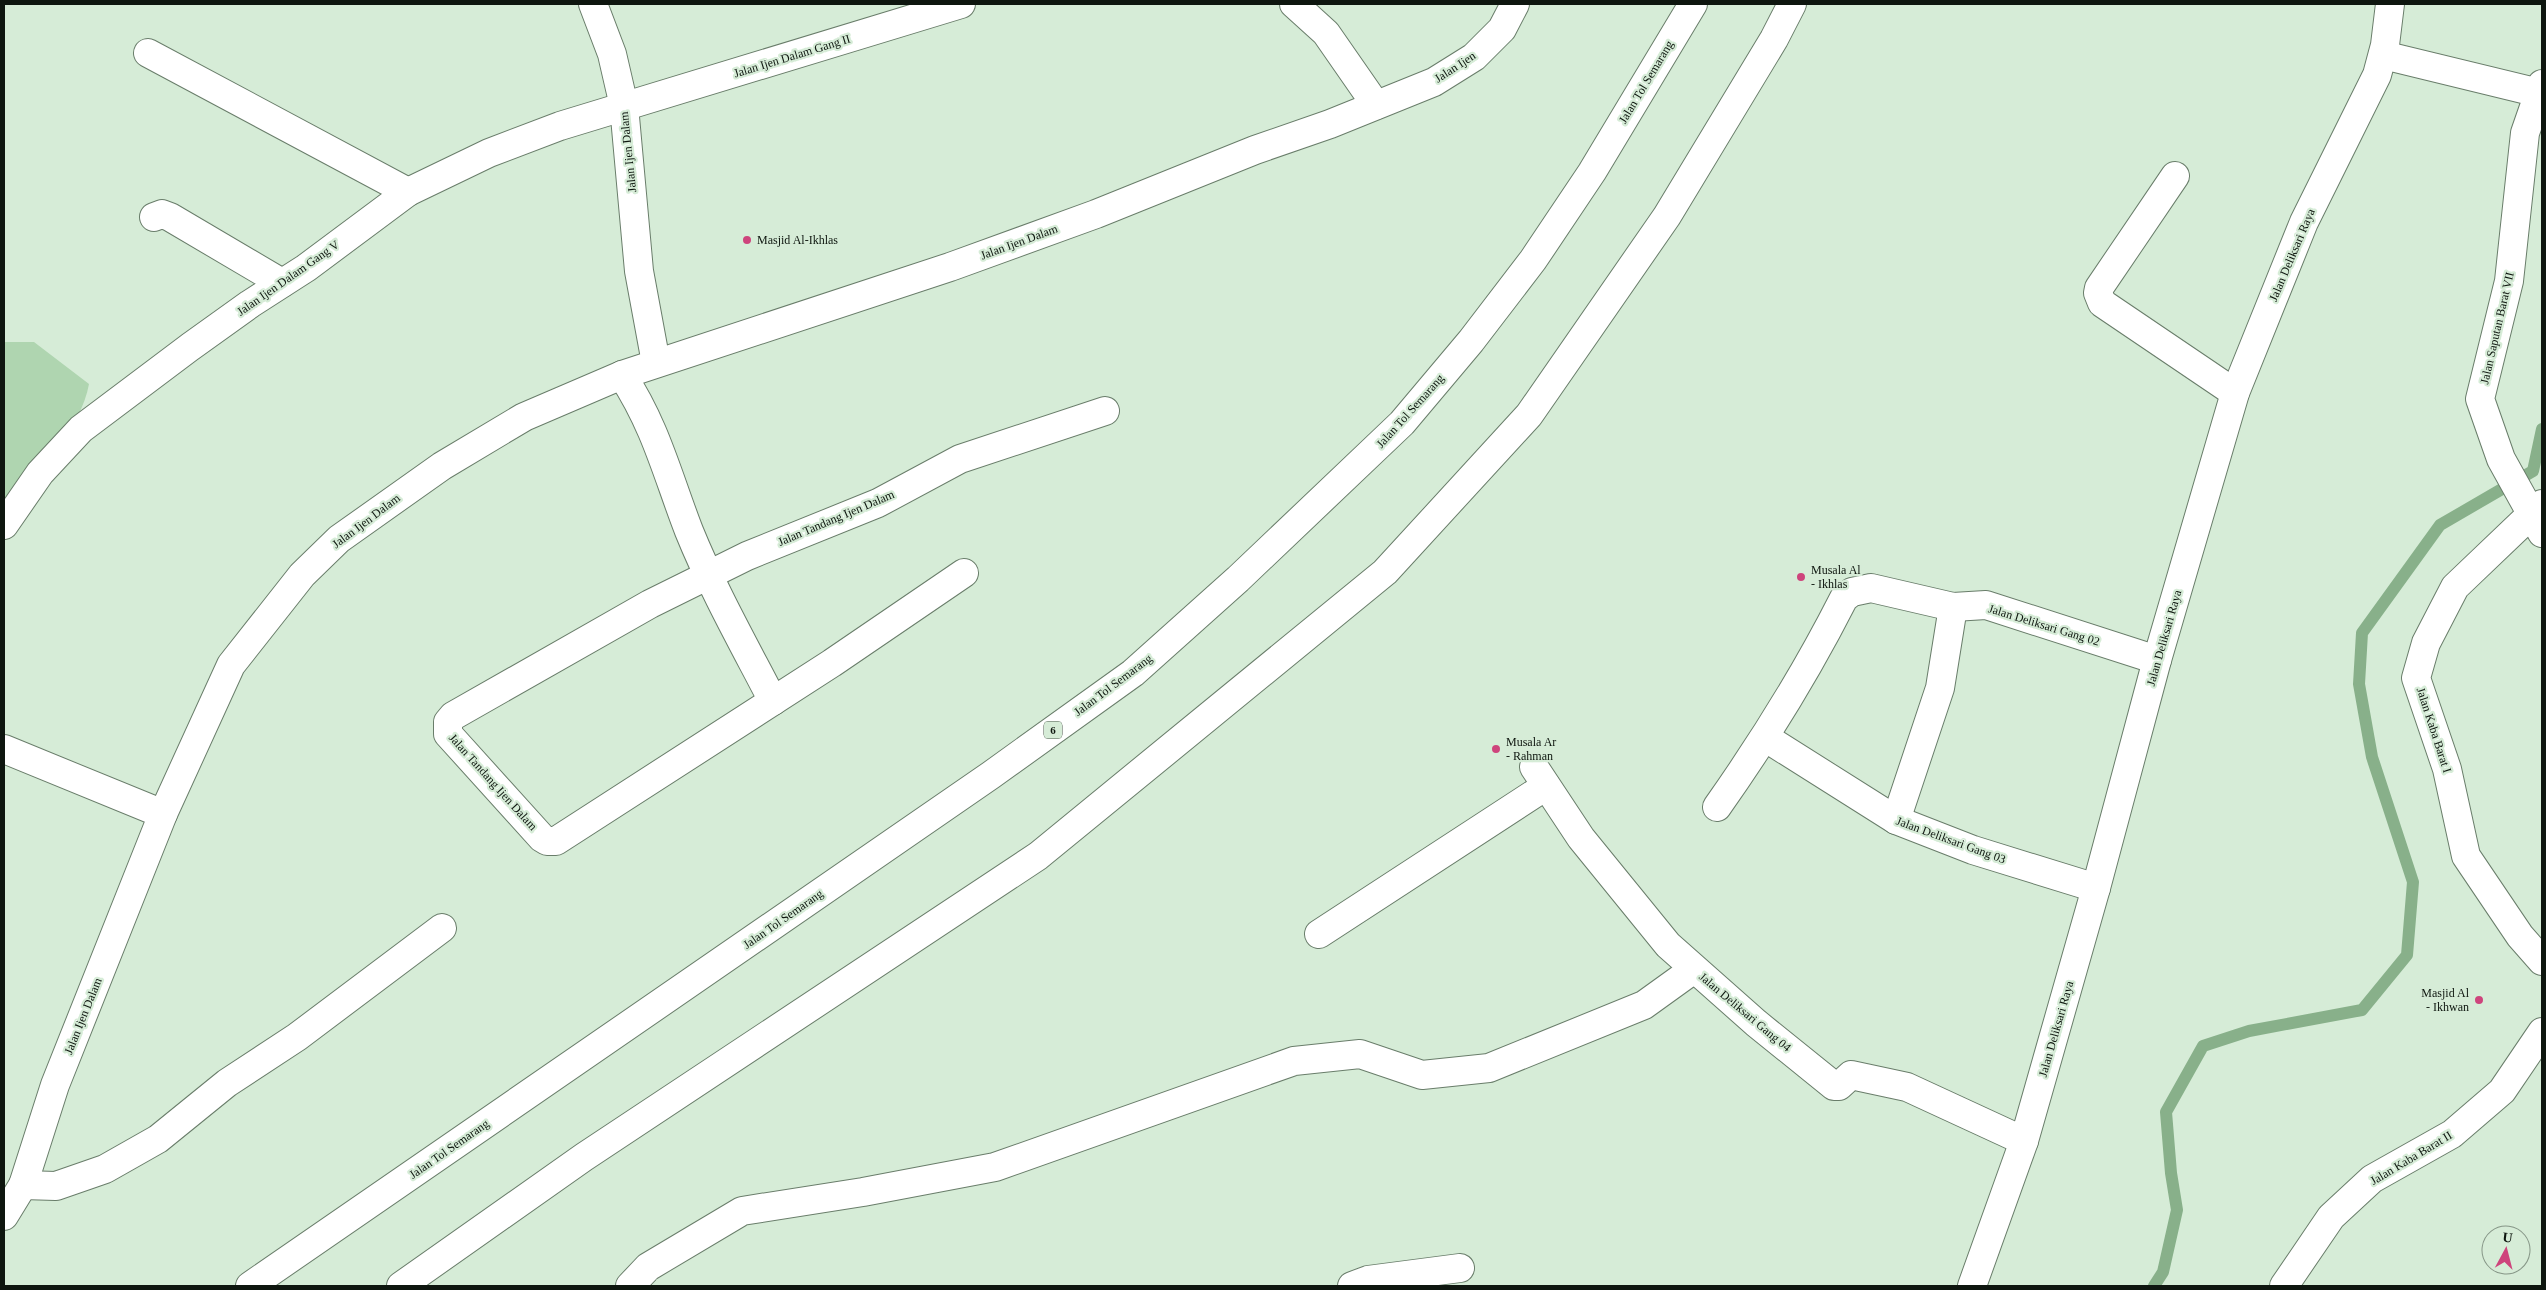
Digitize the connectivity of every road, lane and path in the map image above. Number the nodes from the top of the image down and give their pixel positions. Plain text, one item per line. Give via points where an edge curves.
1 (593, 4) edge
2 (961, 4) edge
3 (1294, 4) edge
4 (1515, 4) edge
5 (1693, 4) edge
6 (1792, 4) edge
7 (2390, 4) edge
8 (148, 53) dead end
9 (2383, 55) junction
10 (2541, 88) edge
11 (1376, 105) junction
12 (624, 106) junction
13 (2175, 176) dead end
14 (408, 192) junction
15 (154, 217) dead end
16 (282, 283) junction
17 (656, 363) junction
18 (622, 375) junction
19 (2235, 393) junction
20 (1105, 411) dead end
21 (2535, 514) edge
22 (4, 525) edge
23 (964, 573) dead end
24 (709, 576) junction
25 (1953, 607) junction
26 (2157, 660) junction
27 (774, 701) junction
28 (1766, 738) junction
29 (4, 749) edge
30 (1717, 807) dead end
31 (163, 814) junction
32 (1896, 820) junction
33 (2096, 888) junction
34 (442, 928) dead end
35 (1319, 934) dead end
36 (2542, 961) edge
37 (1694, 969) junction
38 (2542, 1032) edge
39 (2024, 1142) junction
40 (23, 1186) junction
41 (4, 1216) edge
42 (1460, 1268) dead end
43 (250, 1286) edge
44 (400, 1286) edge
45 (630, 1286) edge
46 (1352, 1286) edge
47 (1972, 1286) edge
48 (2284, 1286) edge

1 - 12 main road, Jalan Ijen Dalam via 612,54
2 - 12 main road, Jalan Ijen Dalam Gang II
3 - 11 main road via 1326,33
4 - 11 main road, Jalan Ijen via 1502,29 1474,57 1434,82
5 - 43 main road, Jalan Tol Semarang / 6 via 1592,172 1533,260 1471,341 1394,430 1238,579 1134,672 991,775
6 - 44 main road via 1667,216 1529,415 1385,572 1038,856 584,1157
7 - 9 main road, Jalan Deliksari Raya
8 - 14 main road
9 - 10 main road
9 - 19 main road, Jalan Deliksari Raya via 2377,76 2304,222
10 - 21 main road, Jalan Saputan Barat VII via 2526,133 2509,281 2480,399 2501,459
11 - 17 main road, Jalan Ijen Dalam via 950,267
12 - 14 main road, Jalan Ijen Dalam Gang V via 489,153
12 - 17 main road, Jalan Ijen Dalam via 639,271
13 - 19 main road via 2098,294 2102,303
14 - 16 main road, Jalan Ijen Dalam Gang V
15 - 16 main road via 162,214 170,217
16 - 22 main road, Jalan Ijen Dalam Gang V via 81,429 40,473
17 - 18 main road, Jalan Ijen Dalam
18 - 24 main road via 641,404 663,453 689,531
18 - 31 main road, Jalan Ijen Dalam via 524,417 442,466 339,539 302,574 231,665
19 - 26 main road, Jalan Deliksari Raya
20 - 24 main road, Jalan Tandang Ijen Dalam via 960,459 878,503 747,556
21 - 36 main road, Jalan Kaba Barat I via 2454,587 2426,643 2416,678 2447,769 2466,856 2520,936
23 - 27 main road, Jalan Tandang Ijen Dalam
24 - 27 main road
24 - 27 main road, Jalan Tandang Ijen Dalam via 650,604 453,716 448,722 448,734 529,824 551,842
25 - 26 main road, Jalan Deliksari Gang 02 via 1986,605
25 - 28 main road, Jalan Deliksari Gang 02 via 1871,588 1852,592 1844,598 1811,664
25 - 32 main road via 1940,688
26 - 33 main road, Jalan Deliksari Raya
28 - 30 main road
28 - 32 main road, Jalan Deliksari Gang 03
29 - 31 main road
31 - 40 main road, Jalan Ijen Dalam via 56,1085
32 - 33 main road, Jalan Deliksari Gang 03 via 1973,850
33 - 39 main road, Jalan Deliksari Raya
34 - 40 main road via 298,1037 227,1083 158,1139 96,1172 56,1186
35 - 37 main road, Jalan Deliksari Gang 04 via 1540,776 1587,845 1668,945
37 - 39 main road, Jalan Deliksari Gang 04 via 1835,1086 1851,1074 1907,1087
37 - 45 main road via 1644,1005 1488,1068 1422,1075 1360,1054 1294,1061 994,1167 742,1211 648,1267
38 - 48 main road, Jalan Kaba Barat II via 2502,1091 2452,1134 2372,1179 2331,1217
39 - 47 main road, Jalan Deliksari Raya
40 - 41 main road, Jalan Ijen Dalam
42 - 46 main road via 1368,1280

